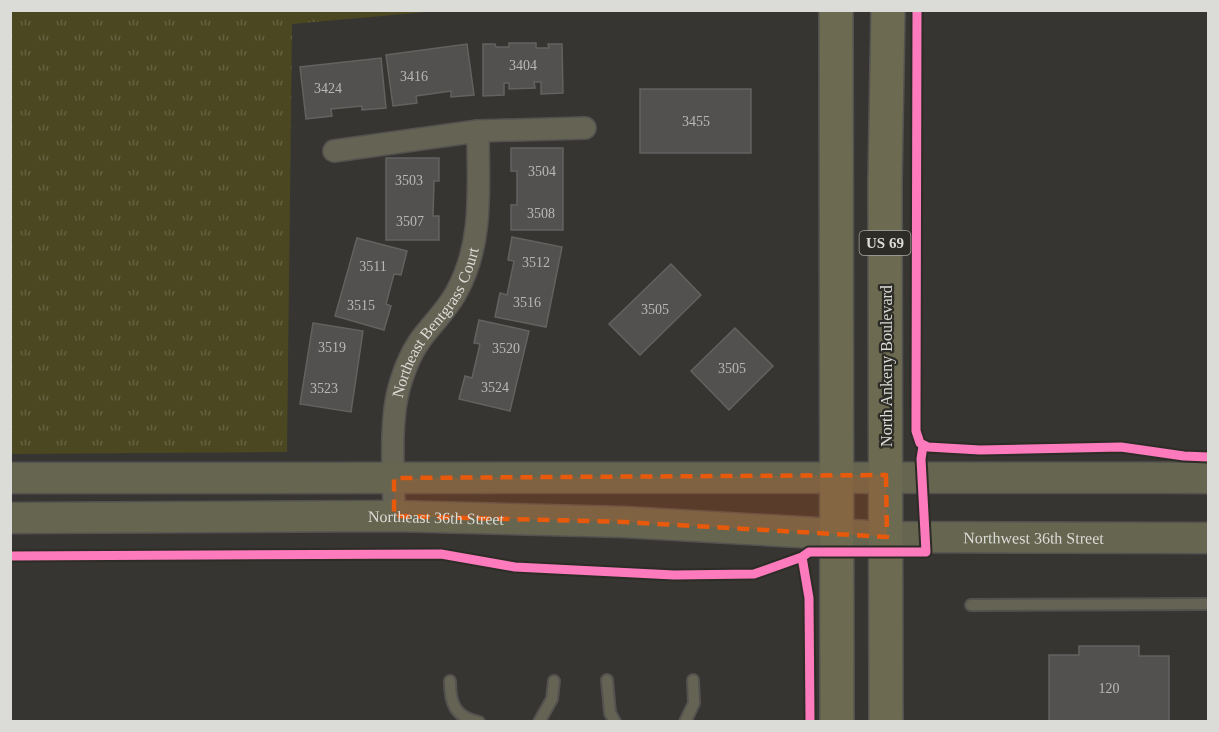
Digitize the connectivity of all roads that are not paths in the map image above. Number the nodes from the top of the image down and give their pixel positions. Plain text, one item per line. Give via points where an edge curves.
1 (836, 10) edge
2 (888, 10) edge
3 (585, 128) dead end
4 (478, 131) junction
5 (334, 151) dead end
6 (861, 475) junction
7 (10, 478) edge
8 (394, 478) junction
9 (1209, 478) edge
10 (394, 516) junction
11 (10, 518) edge
12 (861, 536) junction
13 (1209, 538) edge
14 (1209, 604) edge
15 (971, 605) dead end
16 (607, 680) dead end
17 (693, 680) dead end
18 (450, 681) dead end
19 (554, 681) dead end
20 (479, 722) edge
21 (538, 722) edge
22 (615, 722) edge
23 (685, 722) edge
24 (837, 722) edge
25 (886, 722) edge

1 - 6 main road, North Ankeny Boulevard / US 69
2 - 6 main road, North Ankeny Boulevard / US 69
3 - 4 street
4 - 5 street
4 - 8 street, Northeast Bentgrass Court via 476,239 469,267 456,293 422,337 398,391
6 - 8 main road
6 - 9 main road
6 - 12 main road, North Ankeny Boulevard / US 69
6 - 12 main road, North Ankeny Boulevard / US 69
7 - 8 main road
8 - 10 street, Northeast Bentgrass Court
10 - 11 main road, Northeast 36th Street
10 - 12 main road, Northeast 36th Street via 624,522
12 - 13 main road, Northwest 36th Street
12 - 24 main road, North Ankeny Boulevard / US 69
12 - 25 main road, North Ankeny Boulevard / US 69
14 - 15 lane
16 - 22 lane via 610,713
17 - 23 lane via 694,703
18 - 20 lane via 450,699 455,710
19 - 21 lane via 552,699

